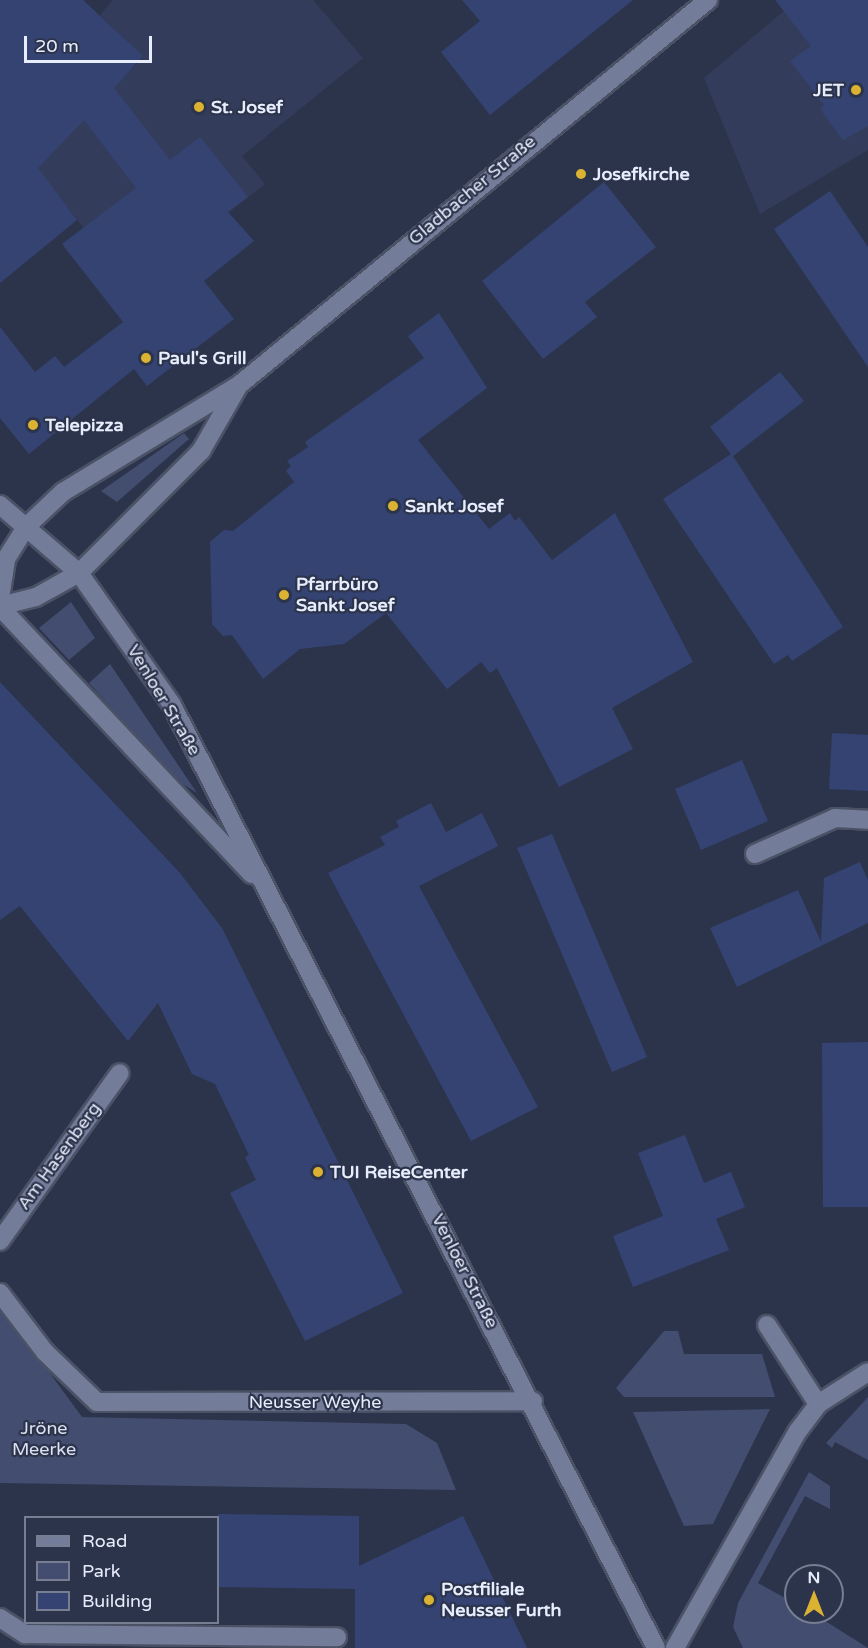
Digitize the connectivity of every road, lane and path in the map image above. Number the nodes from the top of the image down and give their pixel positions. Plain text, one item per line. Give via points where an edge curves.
1 (708, 0) edge
2 (239, 385) junction
3 (0, 505) edge
4 (27, 525) junction
5 (79, 573) junction
6 (0, 598) edge
7 (0, 606) edge
8 (868, 820) edge
9 (755, 854) dead end
10 (271, 896) junction
11 (120, 1073) dead end
12 (0, 1241) edge
13 (0, 1293) edge
14 (767, 1326) dead end
15 (868, 1372) edge
16 (533, 1401) junction
17 (819, 1404) junction
18 (0, 1618) edge
19 (337, 1637) dead end
20 (656, 1648) edge
21 (675, 1648) edge

1 - 2 main road, Gladbacher Straße
2 - 4 main road, Gladbacher Straße via 63,492
2 - 5 main road, Gladbacher Straße via 201,452
3 - 4 main road, Venloer Straße
4 - 5 main road, Venloer Straße
4 - 6 main road, Gladbacher Straße via 6,559
5 - 7 main road, Gladbacher Straße via 36,597
5 - 10 main road, Venloer Straße via 172,705
7 - 10 main road, Venloer Straße
8 - 9 main road via 835,818
10 - 16 main road, Venloer Straße
11 - 12 main road, Am Hasenberg
13 - 16 main road, Neusser Weyhe via 45,1352 97,1402
14 - 17 main road
15 - 17 main road
16 - 20 main road, Venloer Straße
17 - 21 main road
18 - 19 main road via 26,1634

